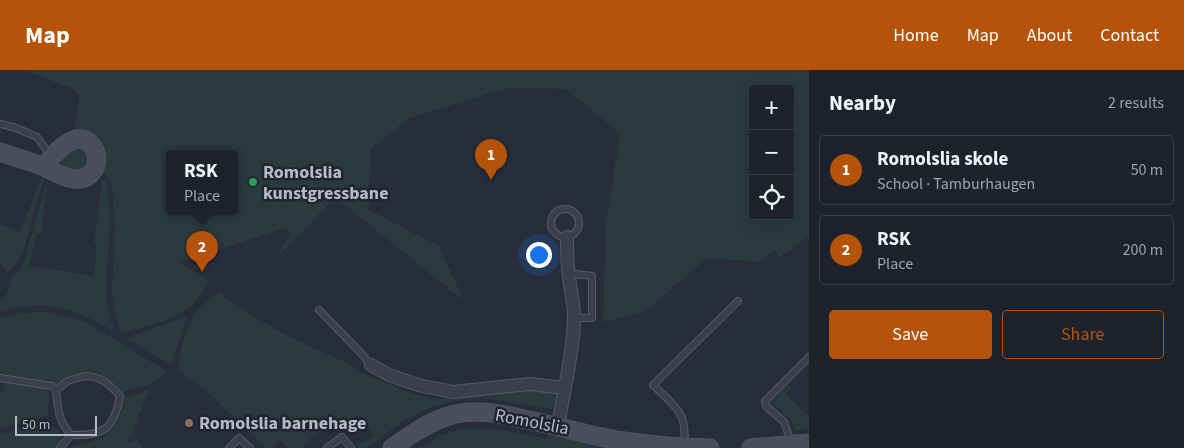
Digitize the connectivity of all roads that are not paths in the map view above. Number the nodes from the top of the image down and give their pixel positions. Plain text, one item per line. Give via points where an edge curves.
1 (0, 124) edge
2 (0, 152) edge
3 (47, 162) joint
4 (567, 237) junction
5 (568, 273) junction
6 (738, 300) dead end
7 (319, 310) dead end
8 (574, 318) junction
9 (809, 357) edge
10 (371, 365) joint
11 (0, 378) edge
12 (565, 388) junction
13 (56, 390) junction
14 (558, 427) junction
15 (71, 434) junction
16 (800, 444) edge
17 (60, 448) edge
18 (228, 448) edge
19 (250, 448) edge
20 (327, 448) edge
21 (351, 448) edge
22 (392, 448) edge
23 (684, 448) edge
24 (710, 448) edge
25 (751, 448) edge

1 - 3 lane via 37,137
2 - 3 street
4 - 4 lane via 574,234 579,219 574,212 559,210 552,215 552,231
4 - 5 street
5 - 8 street
5 - 8 lane via 592,276 592,318
6 - 23 lane via 653,385 681,414
7 - 10 lane
8 - 12 street
9 - 16 lane via 765,401
10 - 12 street via 411,383 453,392 530,384
11 - 13 lane via 52,386
12 - 14 street
13 - 15 lane via 58,413
13 - 15 lane via 77,377 94,376 120,396 118,410 101,433
14 - 22 street, Romolslia via 471,412 452,415 422,428
14 - 23 street, Romolslia via 623,441
15 - 17 lane
16 - 25 street
18 - 19 lane via 239,438
20 - 21 lane via 342,436
23 - 24 street, Romolslia

